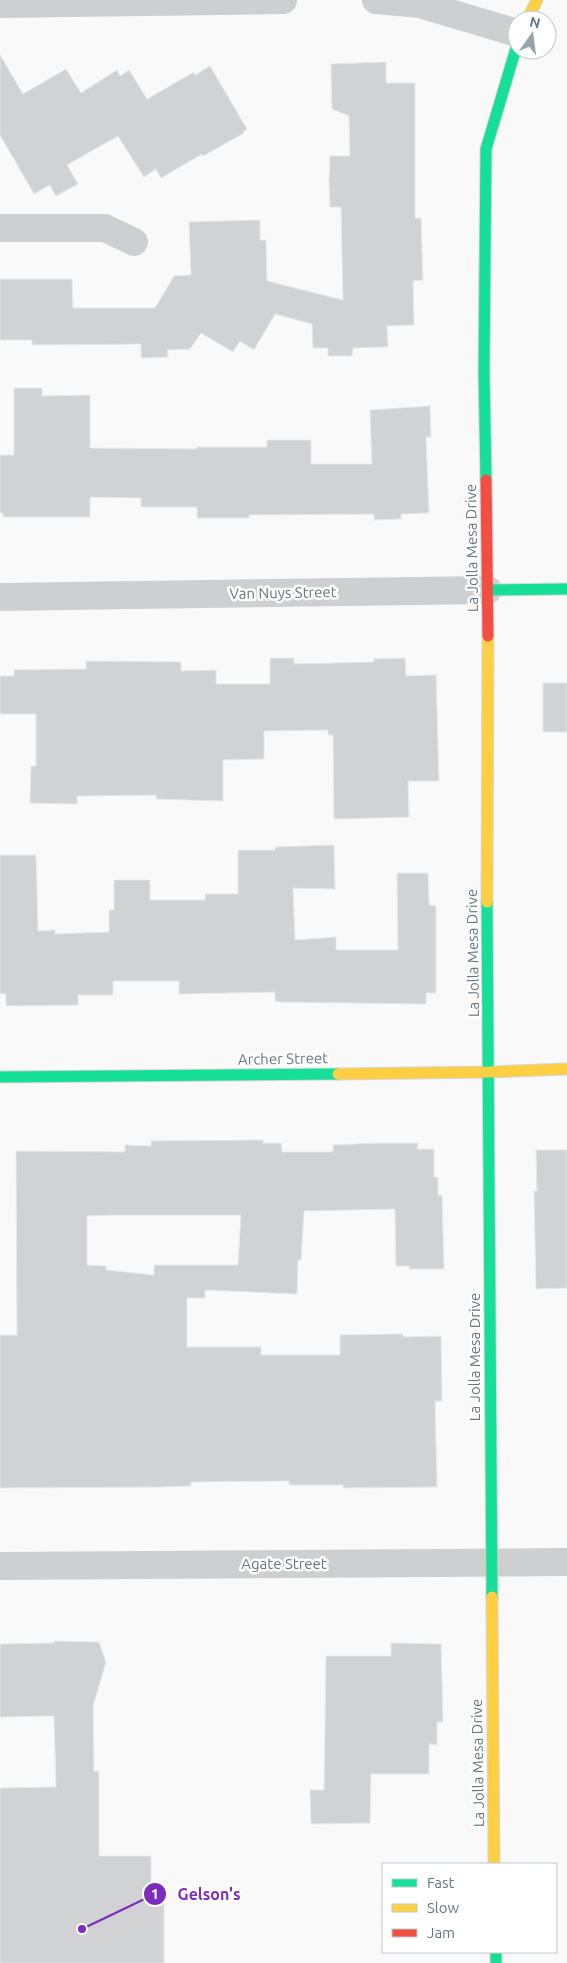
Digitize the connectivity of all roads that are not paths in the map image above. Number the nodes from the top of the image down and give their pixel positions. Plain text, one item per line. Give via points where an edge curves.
1 (283, 0) edge
2 (376, 0) edge
3 (123, 2) edge
4 (0, 4) edge
5 (507, 30) edge
6 (513, 60) edge
7 (0, 228) edge
8 (134, 242) dead end
9 (567, 589) edge
10 (488, 590) junction
11 (0, 597) edge
12 (567, 1070) edge
13 (490, 1072) junction
14 (0, 1077) edge
15 (567, 1562) edge
16 (491, 1563) junction
17 (0, 1566) edge
18 (494, 1863) edge

1 - 3 street
2 - 5 street via 420,4
3 - 4 street
6 - 10 street, La Jolla Mesa Drive via 486,149 484,371
7 - 8 street via 105,228
9 - 10 street, Van Nuys Street
10 - 11 street, Van Nuys Street
10 - 13 street, La Jolla Mesa Drive via 486,831
12 - 13 street, Archer Street
13 - 14 street, Archer Street
13 - 16 street, La Jolla Mesa Drive
15 - 16 street, Agate Street
16 - 17 street, Agate Street
16 - 18 street, La Jolla Mesa Drive

